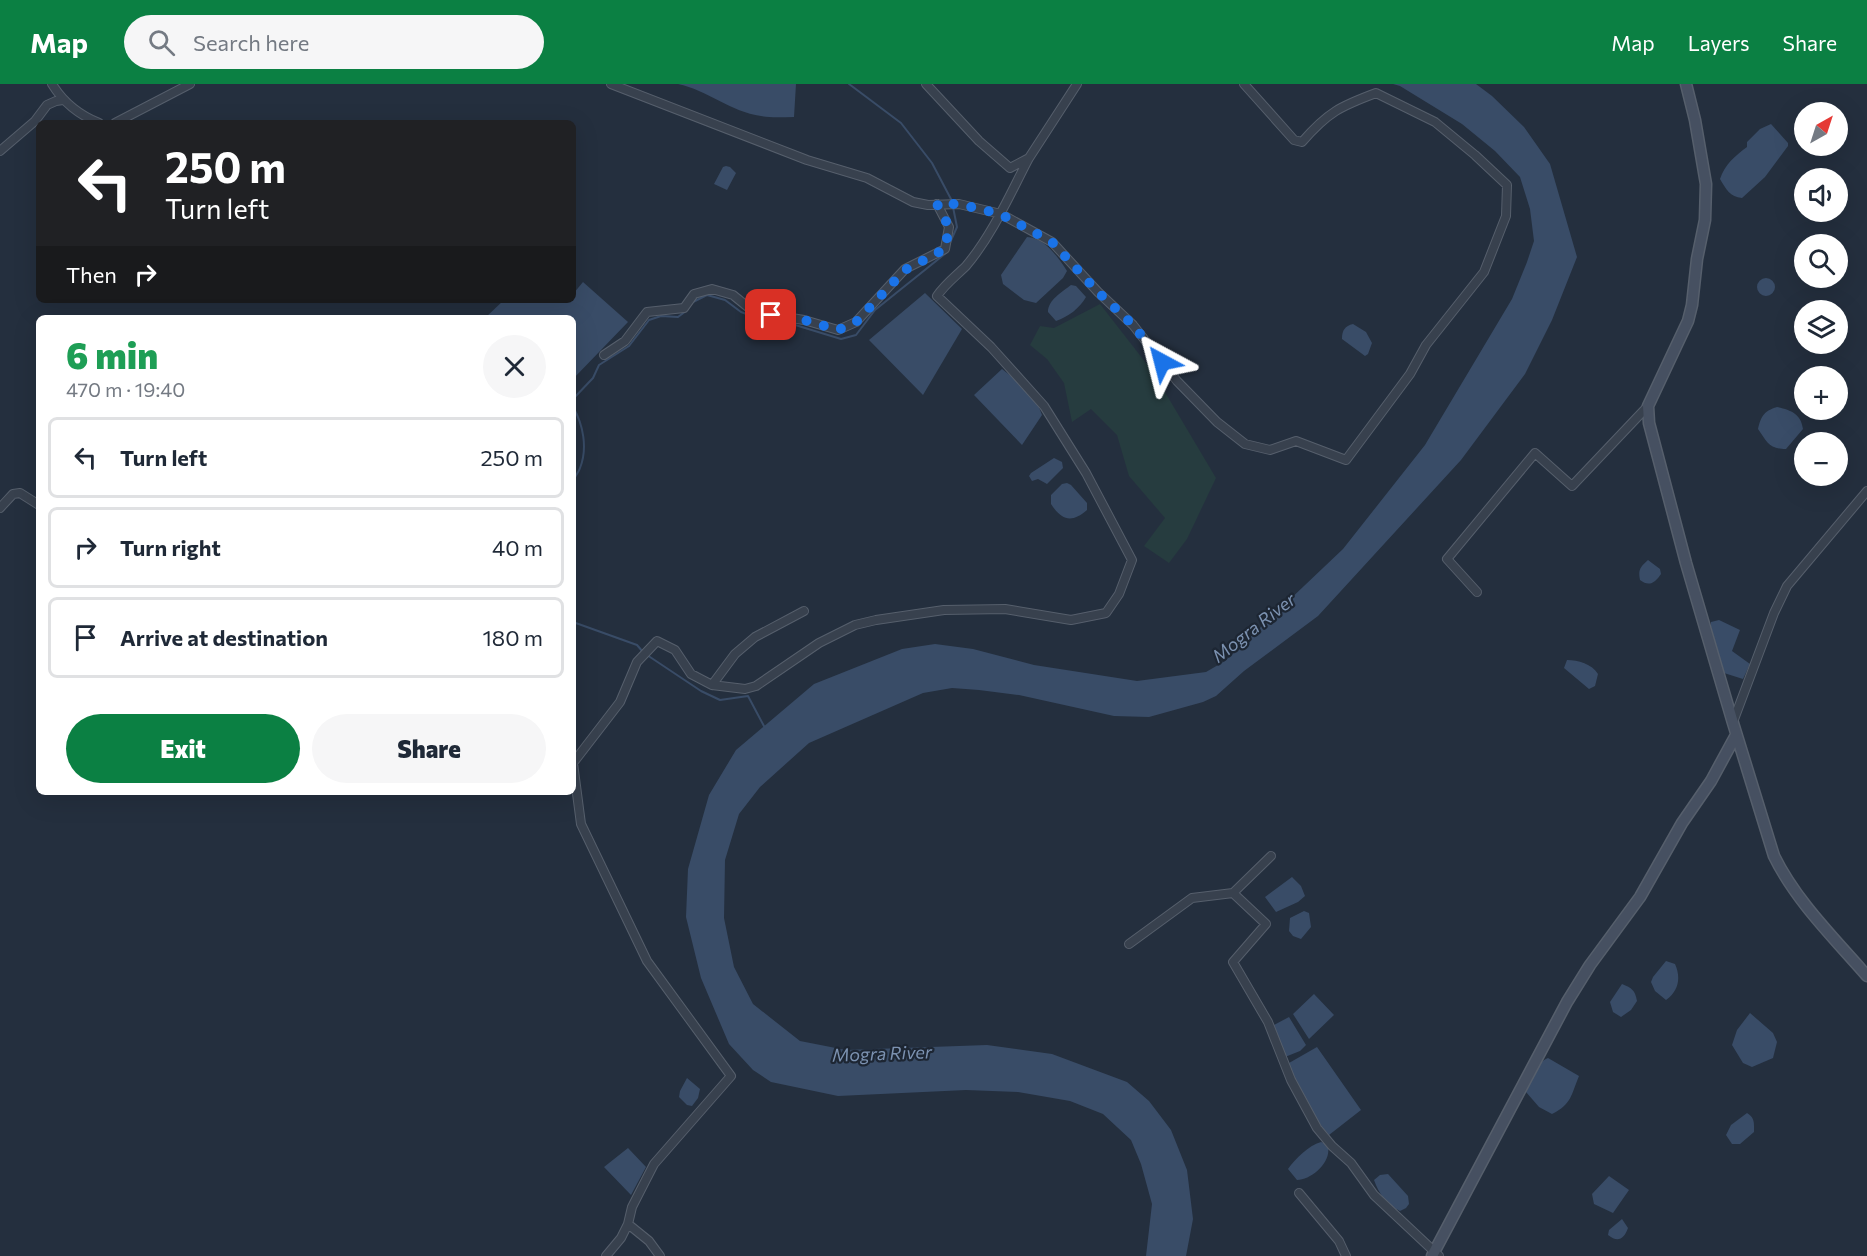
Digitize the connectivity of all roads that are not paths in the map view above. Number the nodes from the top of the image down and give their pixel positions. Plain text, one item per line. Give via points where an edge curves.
1 (52, 84) edge
2 (190, 84) edge
3 (611, 84) edge
4 (926, 84) edge
5 (1077, 84) edge
6 (1244, 84) edge
7 (1686, 84) edge
8 (63, 100) junction
9 (93, 120) edge
10 (121, 120) edge
11 (0, 151) edge
12 (1029, 158) junction
13 (937, 204) junction
14 (1000, 214) junction
15 (604, 355) dead end
16 (1648, 406) junction
17 (1867, 491) edge
18 (36, 503) edge
19 (0, 508) edge
20 (1477, 592) dead end
21 (804, 611) dead end
22 (712, 685) junction
23 (1732, 723) junction
24 (1736, 735) junction
25 (576, 759) edge
26 (576, 786) edge
27 (1271, 856) dead end
28 (1233, 893) junction
29 (1129, 944) dead end
30 (1867, 975) edge
31 (1299, 1193) dead end
32 (628, 1224) junction
33 (1435, 1255) edge
34 (606, 1256) edge
35 (660, 1256) edge
36 (1346, 1256) edge

1 - 8 street
2 - 10 street
3 - 13 street via 807,160 867,178 913,202
4 - 12 street via 1010,168
5 - 12 street
6 - 14 street via 1294,140 1302,142 1319,122 1342,106 1376,93 1435,122 1507,185 1506,216 1484,272 1426,345 1410,374 1346,460 1296,441 1270,450 1245,444 1216,422 1133,325 1052,242
7 - 16 street via 1706,184 1705,220 1688,321
8 - 9 street
8 - 11 street via 47,105 35,121
12 - 14 street
13 - 14 street via 959,204
13 - 15 street via 949,227 945,249 905,270 856,322 838,330 754,312 733,295 712,289 694,294 684,308 647,312 625,341
14 - 22 street via 966,265 937,296 1023,380 1086,473 1132,560 1119,594 1106,613 1071,620 1005,609 944,610 876,620 855,625 819,643 756,686 745,689
16 - 20 street via 1572,486 1535,453 1447,559
16 - 23 street via 1649,423
17 - 23 street via 1787,586
18 - 19 street via 20,493 13,494
21 - 22 street via 755,637 735,654
22 - 25 street via 691,674 675,650 657,641 637,662 620,702
23 - 24 street
24 - 30 street via 1768,841 1782,872
24 - 33 street via 1640,897 1567,1002
26 - 32 street via 581,824 647,961 731,1076 654,1164 632,1207
27 - 28 street
28 - 29 street via 1192,898
28 - 33 street via 1266,924 1233,962 1268,1022 1302,1102 1317,1128 1351,1163 1374,1195
31 - 36 street via 1339,1241
32 - 34 street
32 - 35 street

